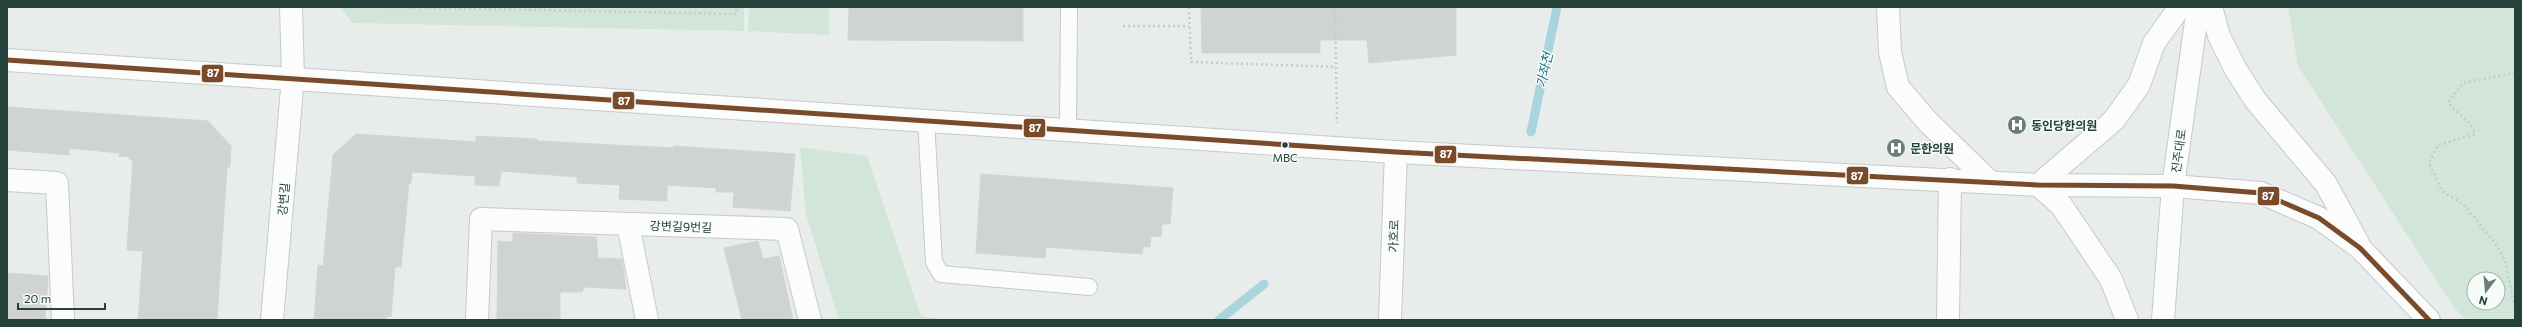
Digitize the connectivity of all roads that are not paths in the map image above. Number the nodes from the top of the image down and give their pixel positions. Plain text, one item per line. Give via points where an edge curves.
1 (291, 7) edge
2 (1070, 7) edge
3 (1888, 7) edge
4 (2180, 7) edge
5 (2198, 7) edge
6 (2211, 7) edge
7 (7, 60) edge
8 (293, 77) junction
9 (926, 120) junction
10 (1068, 129) junction
11 (1396, 152) junction
12 (1950, 179) junction
13 (7, 180) edge
14 (1989, 181) junction
15 (2038, 185) junction
16 (2173, 186) junction
17 (628, 224) junction
18 (2360, 248) junction
19 (1089, 287) dead end
20 (63, 320) edge
21 (272, 320) edge
22 (477, 320) edge
23 (647, 320) edge
24 (810, 320) edge
25 (1390, 320) edge
26 (1948, 320) edge
27 (2127, 320) edge
28 (2162, 320) edge
29 (2429, 320) edge

1 - 8 street, 강변길
2 - 10 lane
3 - 14 street via 1890,52 1898,87 1928,122
4 - 15 street via 2154,43 2140,85 2114,120
5 - 16 street, 진주대로
6 - 18 street via 2219,36 2236,70 2256,101 2326,184
7 - 8 street
8 - 9 street
8 - 21 street, 강변길
9 - 10 street
9 - 19 lane via 934,262 941,274
10 - 11 street
11 - 12 street
11 - 25 street, 가호로
12 - 14 street
12 - 26 street
13 - 20 street via 57,183
14 - 15 street
15 - 16 street
15 - 27 street via 2061,205 2107,273
16 - 18 street via 2261,193 2318,218
16 - 28 street, 진주대로
17 - 22 street, 강변길9번길 via 481,219
17 - 23 street
17 - 24 street, 강변길9번길 via 787,229
18 - 29 street

